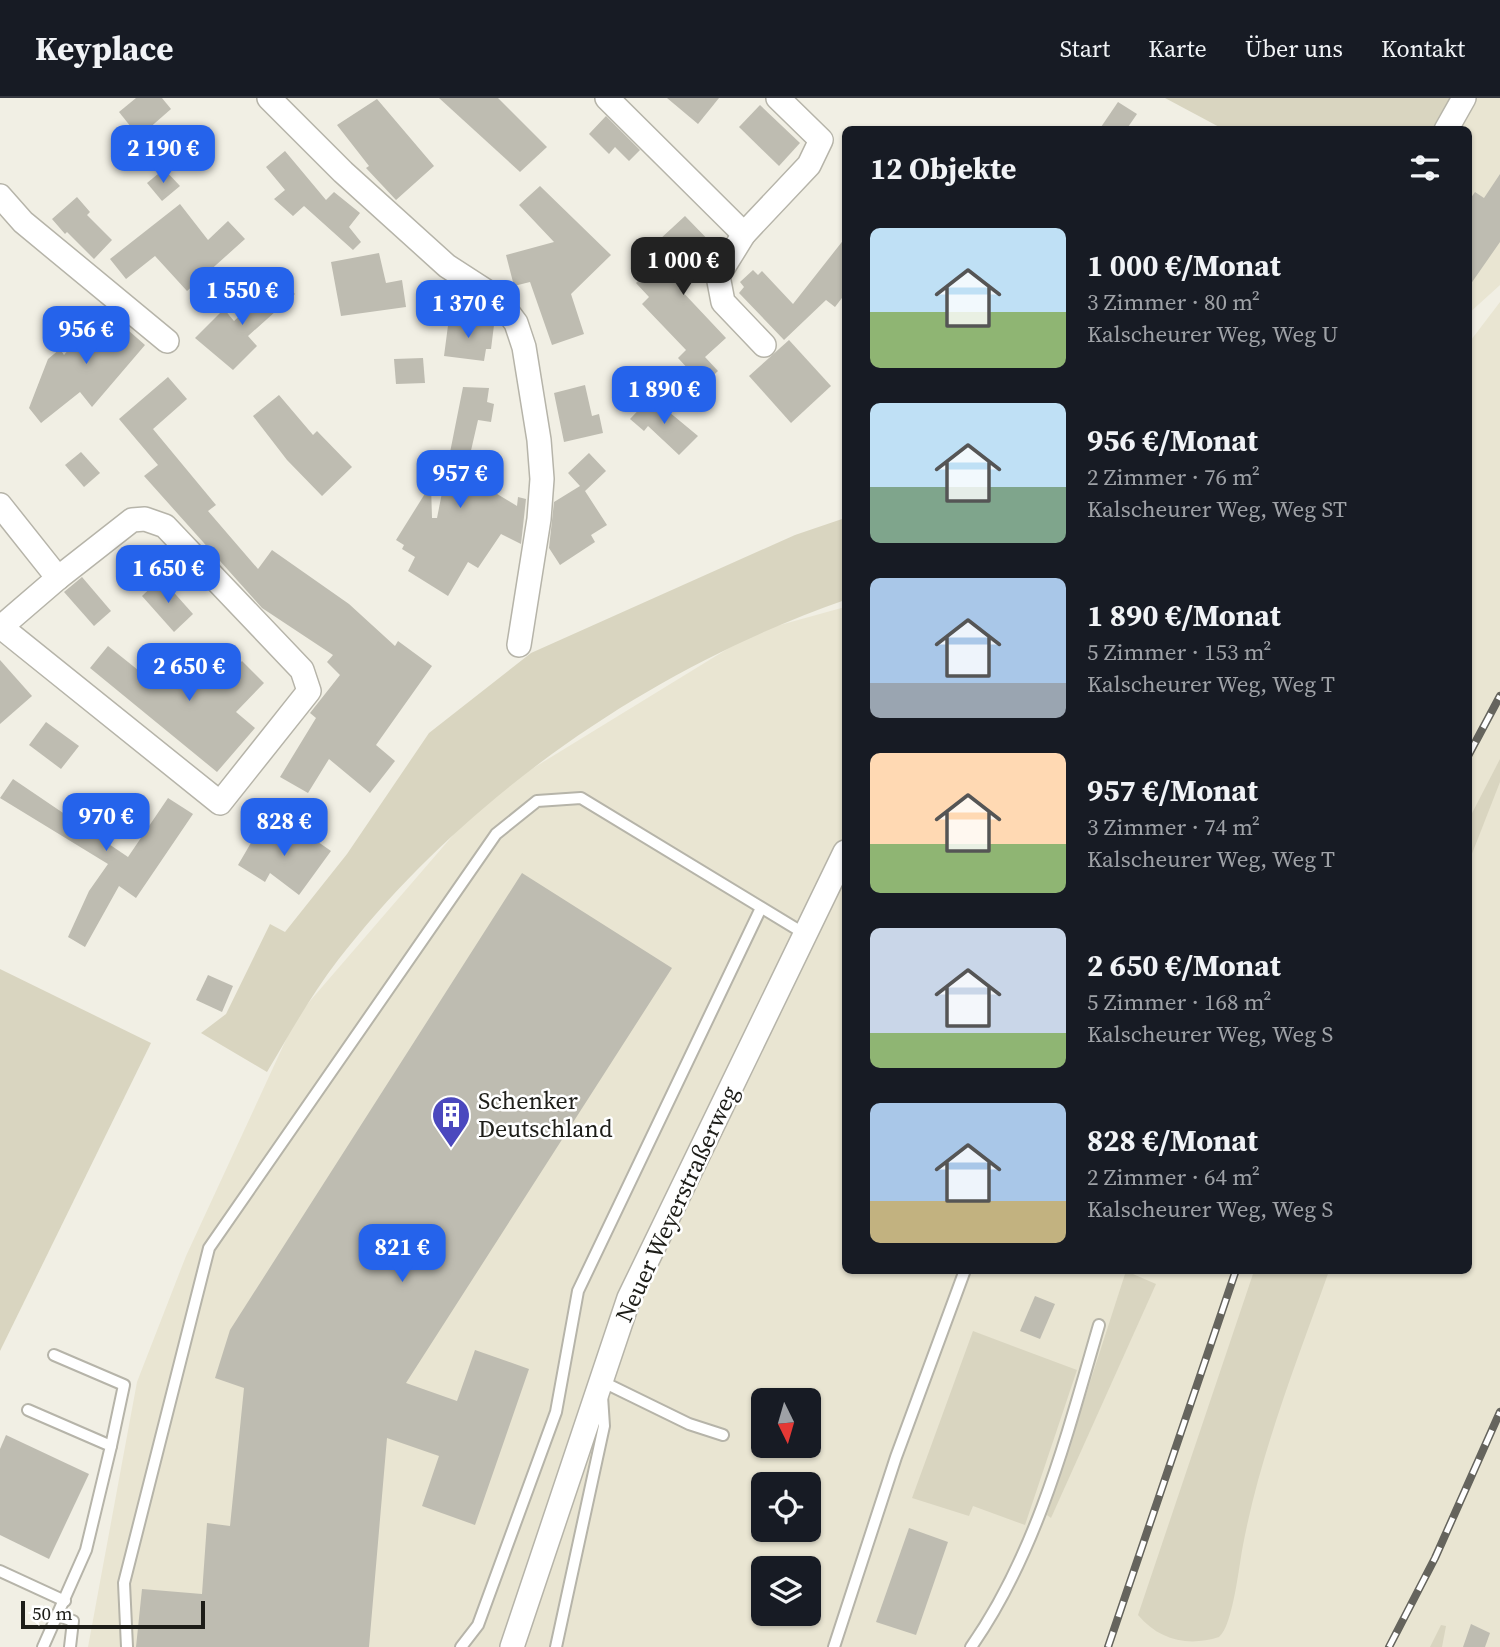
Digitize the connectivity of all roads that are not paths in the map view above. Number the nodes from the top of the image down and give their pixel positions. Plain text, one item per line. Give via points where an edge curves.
1 (269, 98) edge
2 (607, 98) edge
3 (778, 98) edge
4 (1464, 98) edge
5 (1448, 126) edge
6 (0, 196) edge
7 (744, 234) junction
8 (167, 341) dead end
9 (764, 345) dead end
10 (0, 505) edge
11 (58, 578) junction
12 (1, 628) edge
13 (519, 645) dead end
14 (842, 858) edge
15 (761, 908) junction
16 (805, 934) junction
17 (964, 1274) edge
18 (1099, 1325) dead end
19 (54, 1355) dead end
20 (601, 1381) junction
21 (28, 1410) dead end
22 (723, 1435) dead end
23 (111, 1446) junction
24 (0, 1571) edge
25 (65, 1601) junction
26 (59, 1616) junction
27 (43, 1647) edge
28 (70, 1647) edge
29 (127, 1647) edge
30 (461, 1647) edge
31 (512, 1647) edge
32 (556, 1647) edge
33 (834, 1647) edge
34 (971, 1647) edge

1 - 13 street via 447,266 498,299 516,323 524,347 542,479
2 - 7 street
3 - 7 street via 821,140 809,165
4 - 5 street
6 - 8 street via 23,222
7 - 9 street via 718,276 723,302
10 - 11 street
11 - 12 street
11 - 12 street via 132,520 165,526 302,670 309,691 220,803
14 - 16 street, Neuer Weyerstraßerweg
15 - 16 lane
15 - 29 lane via 581,798 537,801 496,834 209,1248 124,1583
15 - 30 lane via 578,1291 556,1412 478,1625
16 - 20 street, Neuer Weyerstraßerweg via 629,1298
17 - 33 lane via 896,1457
18 - 34 lane via 1058,1465 998,1608
19 - 23 lane via 124,1385
20 - 22 lane via 689,1424
20 - 31 street, Neuer Weyerstraßerweg
20 - 32 lane via 604,1426
21 - 23 lane
23 - 25 lane via 86,1550
24 - 25 lane
25 - 26 lane
26 - 27 lane
26 - 28 lane via 73,1621

